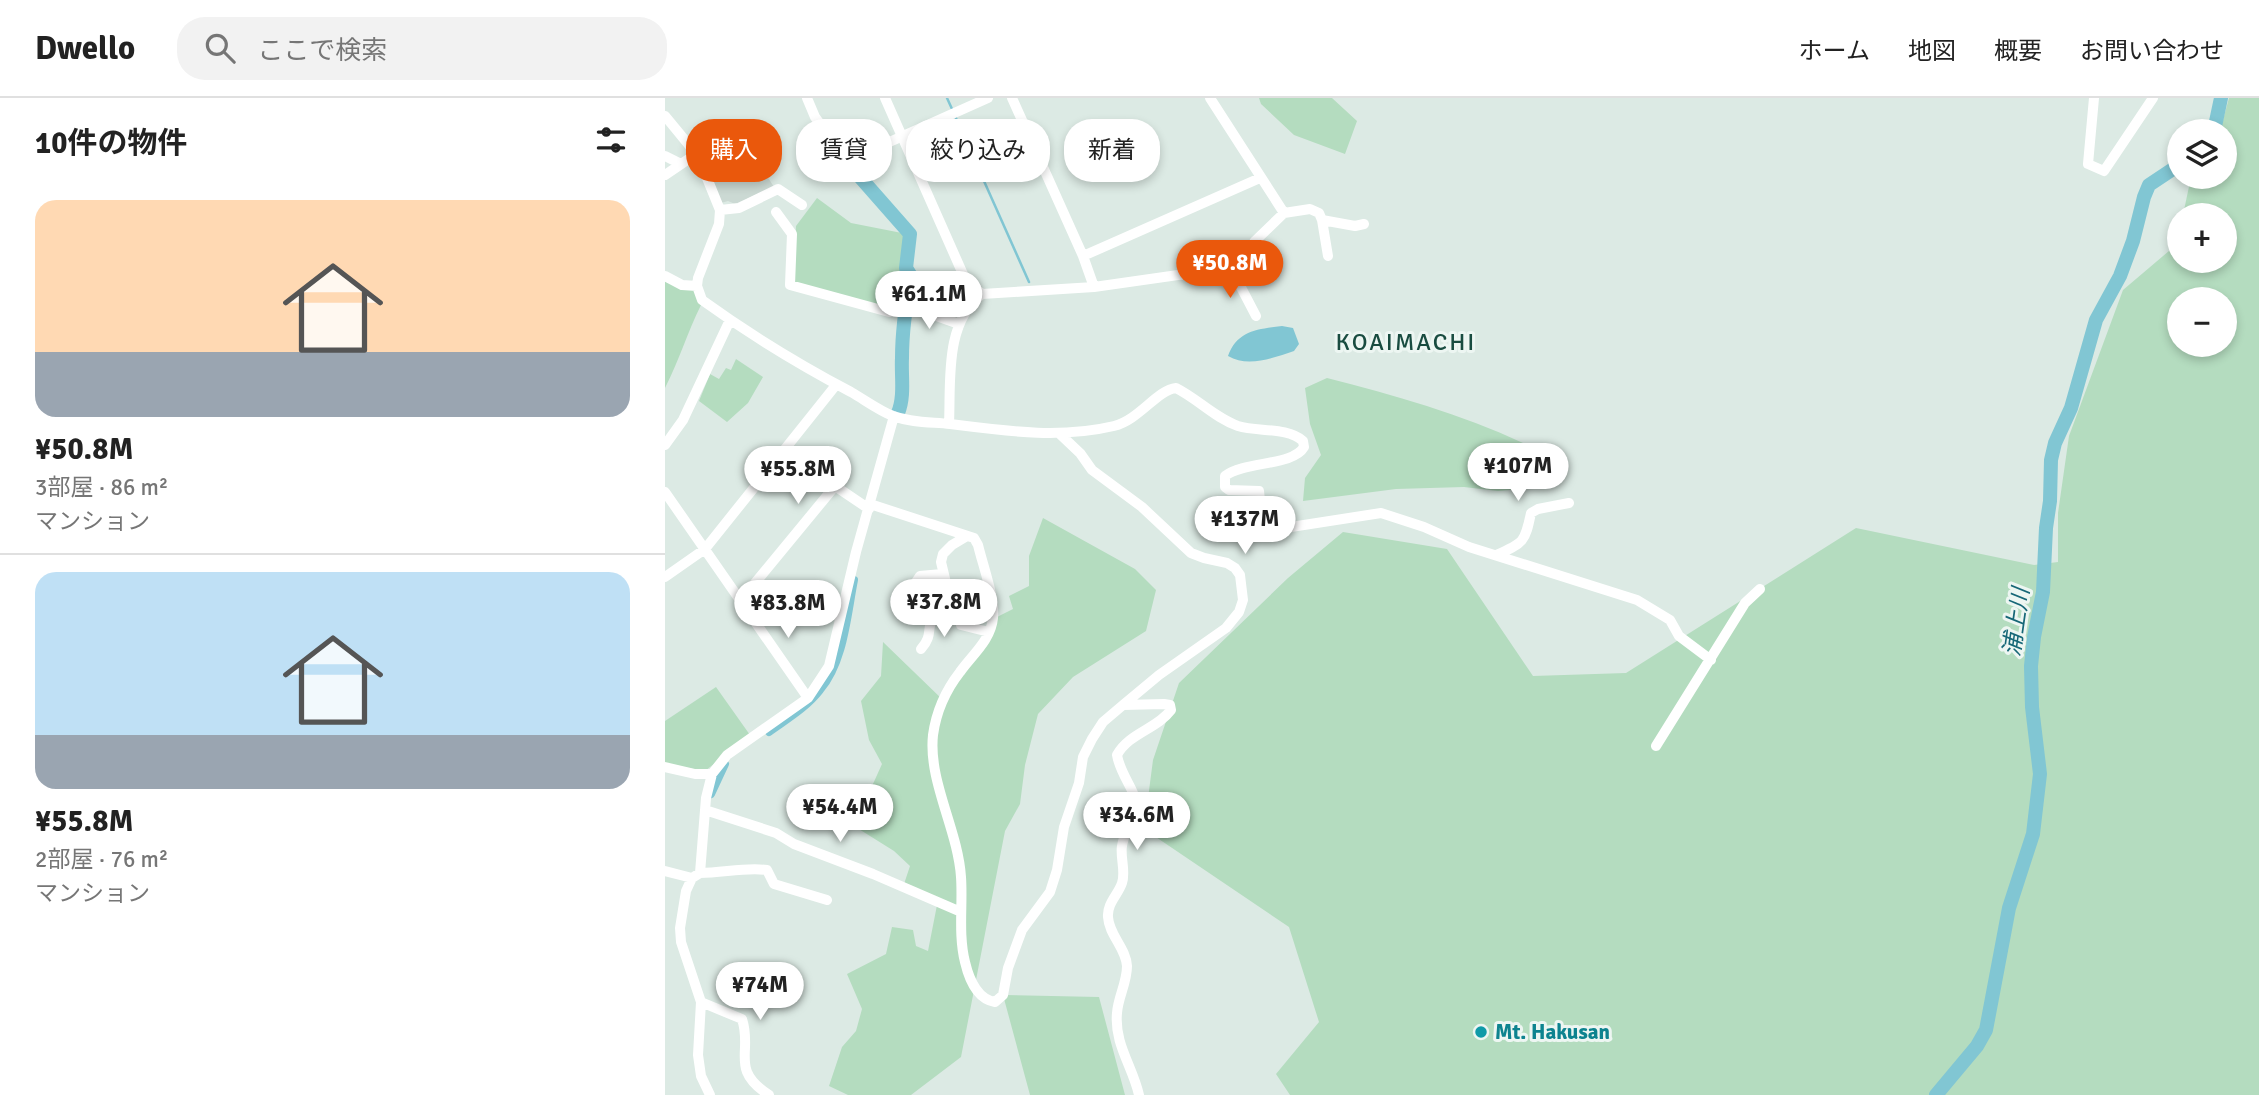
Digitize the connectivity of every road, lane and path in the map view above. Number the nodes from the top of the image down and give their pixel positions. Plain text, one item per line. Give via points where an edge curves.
1 (807, 98) edge
2 (885, 98) edge
3 (988, 98) edge
4 (1012, 98) edge
5 (1210, 98) edge
6 (2094, 98) edge
7 (2153, 98) edge
8 (665, 116) edge
9 (902, 137) junction
10 (686, 142) edge
11 (665, 156) edge
12 (686, 161) edge
13 (681, 164) junction
14 (665, 175) edge
15 (1260, 178) junction
16 (708, 182) edge
17 (802, 205) dead end
18 (720, 210) junction
19 (776, 212) dead end
20 (1284, 214) junction
21 (1322, 220) junction
22 (1364, 224) dead end
23 (1083, 256) junction
24 (1328, 256) dead end
25 (1233, 272) junction
26 (665, 276) edge
27 (697, 286) junction
28 (1094, 287) junction
29 (982, 294) junction
30 (1256, 316) dead end
31 (730, 320) junction
32 (959, 324) junction
33 (836, 385) junction
34 (894, 416) junction
35 (949, 424) junction
36 (1060, 434) junction
37 (665, 444) edge
38 (665, 492) edge
39 (1569, 503) dead end
40 (870, 507) junction
41 (967, 536) junction
42 (705, 549) junction
43 (1496, 555) junction
44 (942, 574) junction
45 (665, 577) edge
46 (916, 582) dead end
47 (1760, 589) dead end
48 (741, 600) junction
49 (952, 608) junction
50 (989, 632) junction
51 (922, 649) dead end
52 (1711, 660) junction
53 (808, 698) junction
54 (1123, 705) junction
55 (1656, 746) dead end
56 (665, 767) edge
57 (712, 774) junction
58 (705, 810) junction
59 (665, 871) edge
60 (696, 875) junction
61 (827, 900) dead end
62 (961, 912) junction
63 (701, 1002) junction
64 (710, 1095) edge
65 (769, 1095) edge
66 (1139, 1095) edge

1 - 9 street via 847,161
2 - 9 street
3 - 9 street
4 - 23 street
5 - 15 street
6 - 7 street via 2088,164 2104,171
8 - 10 street
9 - 29 street via 966,281
11 - 13 street
12 - 13 street
13 - 14 street
15 - 20 street
15 - 23 street
16 - 18 street
17 - 18 street via 778,189 739,208
18 - 27 street
19 - 32 street via 792,234 790,285 889,312 928,313
20 - 21 street via 1314,210
20 - 25 street via 1255,241
21 - 22 street
21 - 24 street
23 - 28 street
25 - 28 street
25 - 30 street
26 - 27 street
27 - 31 street via 702,300
28 - 29 street
29 - 32 street
31 - 33 street
31 - 37 street via 684,420
32 - 35 street
33 - 34 street
33 - 42 street
34 - 35 street via 931,425
34 - 40 street
35 - 36 street
36 - 43 street via 1116,426 1176,388 1222,419 1291,434 1303,441 1301,452 1293,457 1258,463 1225,476 1229,490 1259,491 1262,517 1271,527 1381,513
36 - 54 street via 1092,470 1142,507 1191,553 1227,563 1240,575 1243,600 1226,628
38 - 42 street
39 - 43 street via 1531,513 1526,537
40 - 41 street
40 - 48 street via 835,485
40 - 53 street via 834,652
41 - 44 street via 943,554
41 - 50 street via 978,545 993,610
42 - 45 street
42 - 48 street
43 - 52 street via 1637,600 1670,620 1679,636
44 - 46 street via 920,576
44 - 49 street
47 - 52 street via 1745,603
48 - 53 street
49 - 50 street via 960,614 961,625
49 - 51 street via 931,621
50 - 62 street via 948,689 933,737 933,755 957,848
52 - 55 street
53 - 57 street via 727,755
54 - 62 street via 1103,722 1083,757 1050,892 1022,930 1003,995 995,1002 979,995 965,962
54 - 66 street via 1164,704 1171,710 1121,747 1117,755 1135,799 1122,844 1123,882 1107,915 1127,965 1117,1013 1119,1042
56 - 57 street
57 - 58 street
58 - 60 street
58 - 62 street via 776,834
59 - 60 street
60 - 61 street via 767,870 774,884
60 - 63 street via 686,891 681,942
63 - 64 street via 698,1055
63 - 65 street via 742,1018 745,1069

